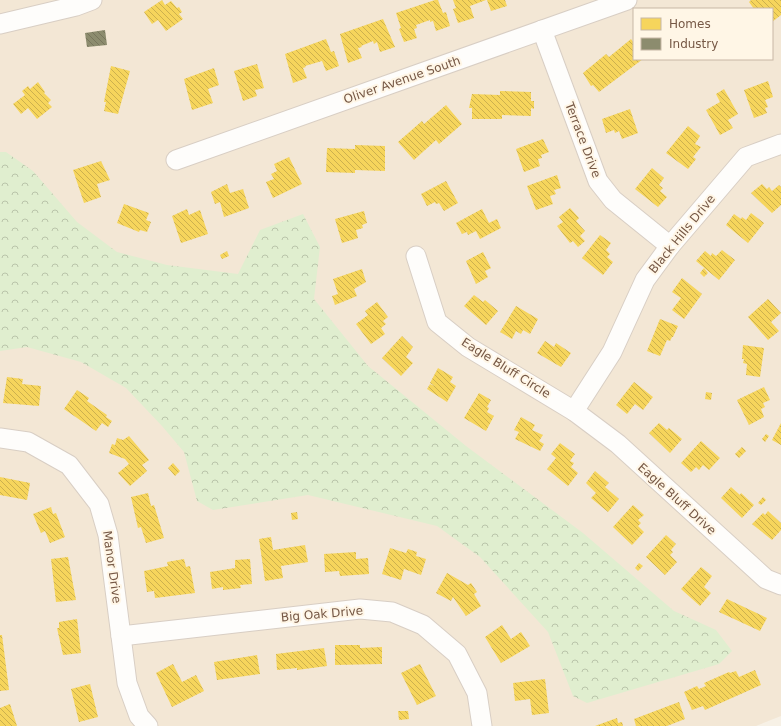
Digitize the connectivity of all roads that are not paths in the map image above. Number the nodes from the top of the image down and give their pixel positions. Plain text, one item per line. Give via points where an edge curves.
1 (92, 0) edge
2 (627, 0) edge
3 (0, 24) edge
4 (542, 30) junction
5 (781, 144) edge
6 (176, 160) dead end
7 (670, 246) junction
8 (416, 256) dead end
9 (574, 411) junction
10 (0, 438) edge
11 (781, 585) edge
12 (121, 636) junction
13 (148, 726) edge
14 (482, 726) edge

1 - 3 street
2 - 4 street, Oliver Avenue South
4 - 6 street, Oliver Avenue South
4 - 7 street, Terrace Drive via 598,181 613,200
5 - 7 street, Black Hills Drive via 746,157
7 - 9 street, Black Hills Drive via 645,280 612,352
8 - 9 street, Eagle Bluff Circle via 437,322 468,347
9 - 11 street, Eagle Bluff Drive via 618,444 766,579
10 - 12 street, Manor Drive via 28,442 68,465 99,504 108,535
12 - 13 street, Manor Drive via 127,683 140,716
12 - 14 street, Big Oak Drive via 360,609 392,612 423,625 457,654 477,693

